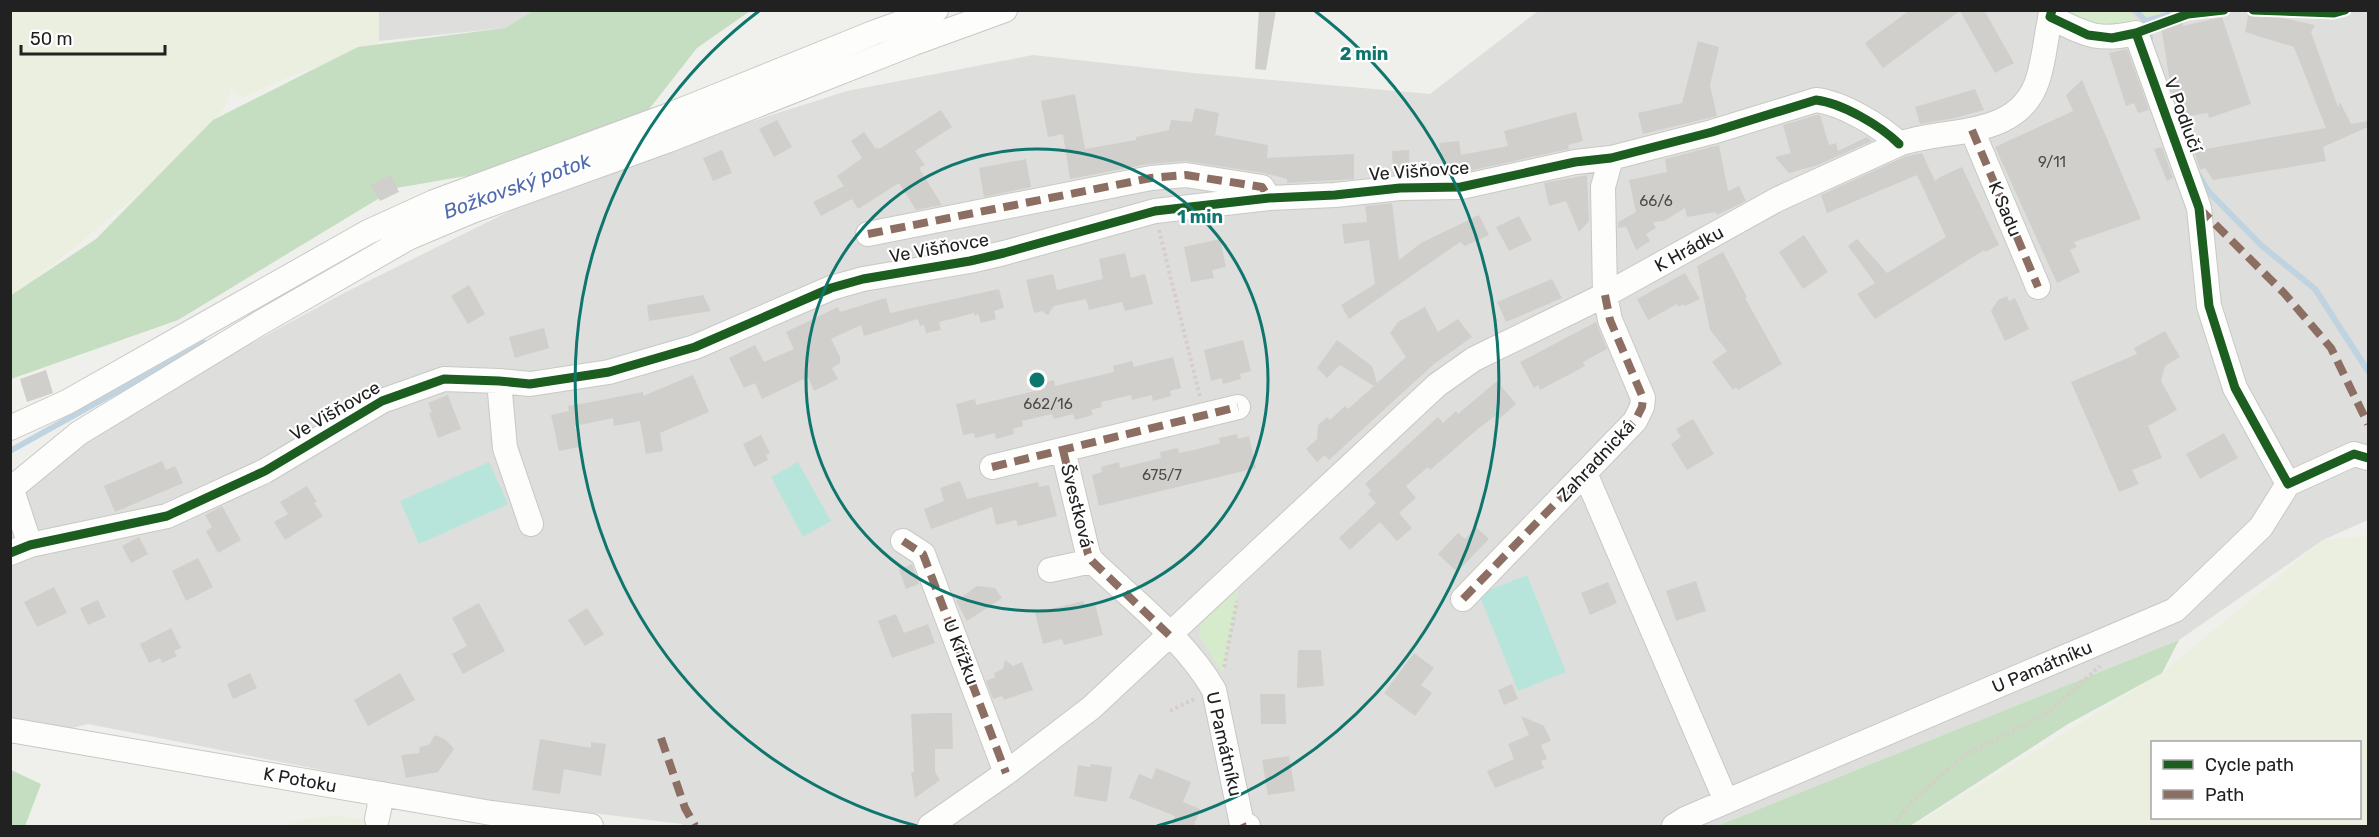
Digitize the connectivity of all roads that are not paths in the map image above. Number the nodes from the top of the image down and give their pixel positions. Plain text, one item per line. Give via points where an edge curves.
1 (936, 10) edge
2 (1005, 10) edge
3 (2051, 14) edge
4 (1972, 130) junction
5 (1899, 144) junction
6 (1611, 158) junction
7 (1269, 198) junction
8 (868, 234) dead end
9 (2038, 287) dead end
10 (1605, 296) junction
11 (499, 381) junction
12 (1238, 407) dead end
13 (10, 428) edge
14 (1063, 450) junction
15 (2368, 458) edge
16 (992, 467) dead end
17 (1585, 473) junction
18 (2288, 484) junction
19 (11, 486) edge
20 (531, 524) dead end
21 (903, 541) dead end
22 (20, 549) edge
23 (1092, 561) junction
24 (1050, 570) dead end
25 (1463, 599) dead end
26 (1170, 636) junction
27 (10, 730) edge
28 (1006, 773) junction
29 (382, 794) junction
30 (1726, 801) junction
31 (376, 819) dead end
32 (591, 826) edge
33 (930, 826) edge
34 (1248, 826) edge
35 (1674, 826) edge

1 - 13 street via 434,202 368,232 77,396
2 - 19 street via 408,238 269,317 80,433
3 - 4 street, K Hrádku via 2037,81 2029,98 2016,113 1995,125
3 - 18 street, V Podlučí via 2088,35 2112,38 2144,30 2199,208 2210,306 2235,388
4 - 5 street, K Hrádku via 1919,137
4 - 9 street, K Sadu
5 - 6 street, Ve Višňovce via 1886,131 1828,101 1815,100
5 - 10 street, K Hrádku via 1778,199
6 - 7 street, Ve Višňovce via 1461,187
6 - 10 street via 1603,187
7 - 8 street via 1262,187 1216,178 1151,178
7 - 11 street, Ve Višňovce via 1155,212 1004,253 863,279 831,288 695,347 609,372 530,384
10 - 17 street, Zahradnická via 1610,320 1643,399 1635,421
10 - 26 street, K Hrádku via 1474,359 1437,385
11 - 20 street via 505,448
11 - 22 street, Ve Višňovce via 444,380 382,400 265,471 167,516
12 - 14 street, Švestková
14 - 16 street, Švestková
14 - 23 street, Švestková
15 - 18 street via 2354,454
17 - 25 street, Zahradnická
17 - 30 street
18 - 30 street, U Památníku via 2260,527 2175,610
19 - 22 street
21 - 28 street, U Křížku via 923,554
23 - 24 street
23 - 26 street, Švestková
26 - 28 street, K Hrádku via 1091,708
26 - 34 street, U Památníku via 1218,682 1242,824
27 - 29 street, K Potoku
28 - 33 street, K Hrádku
29 - 31 street
29 - 32 street, K Potoku
30 - 35 street, U Památníku

